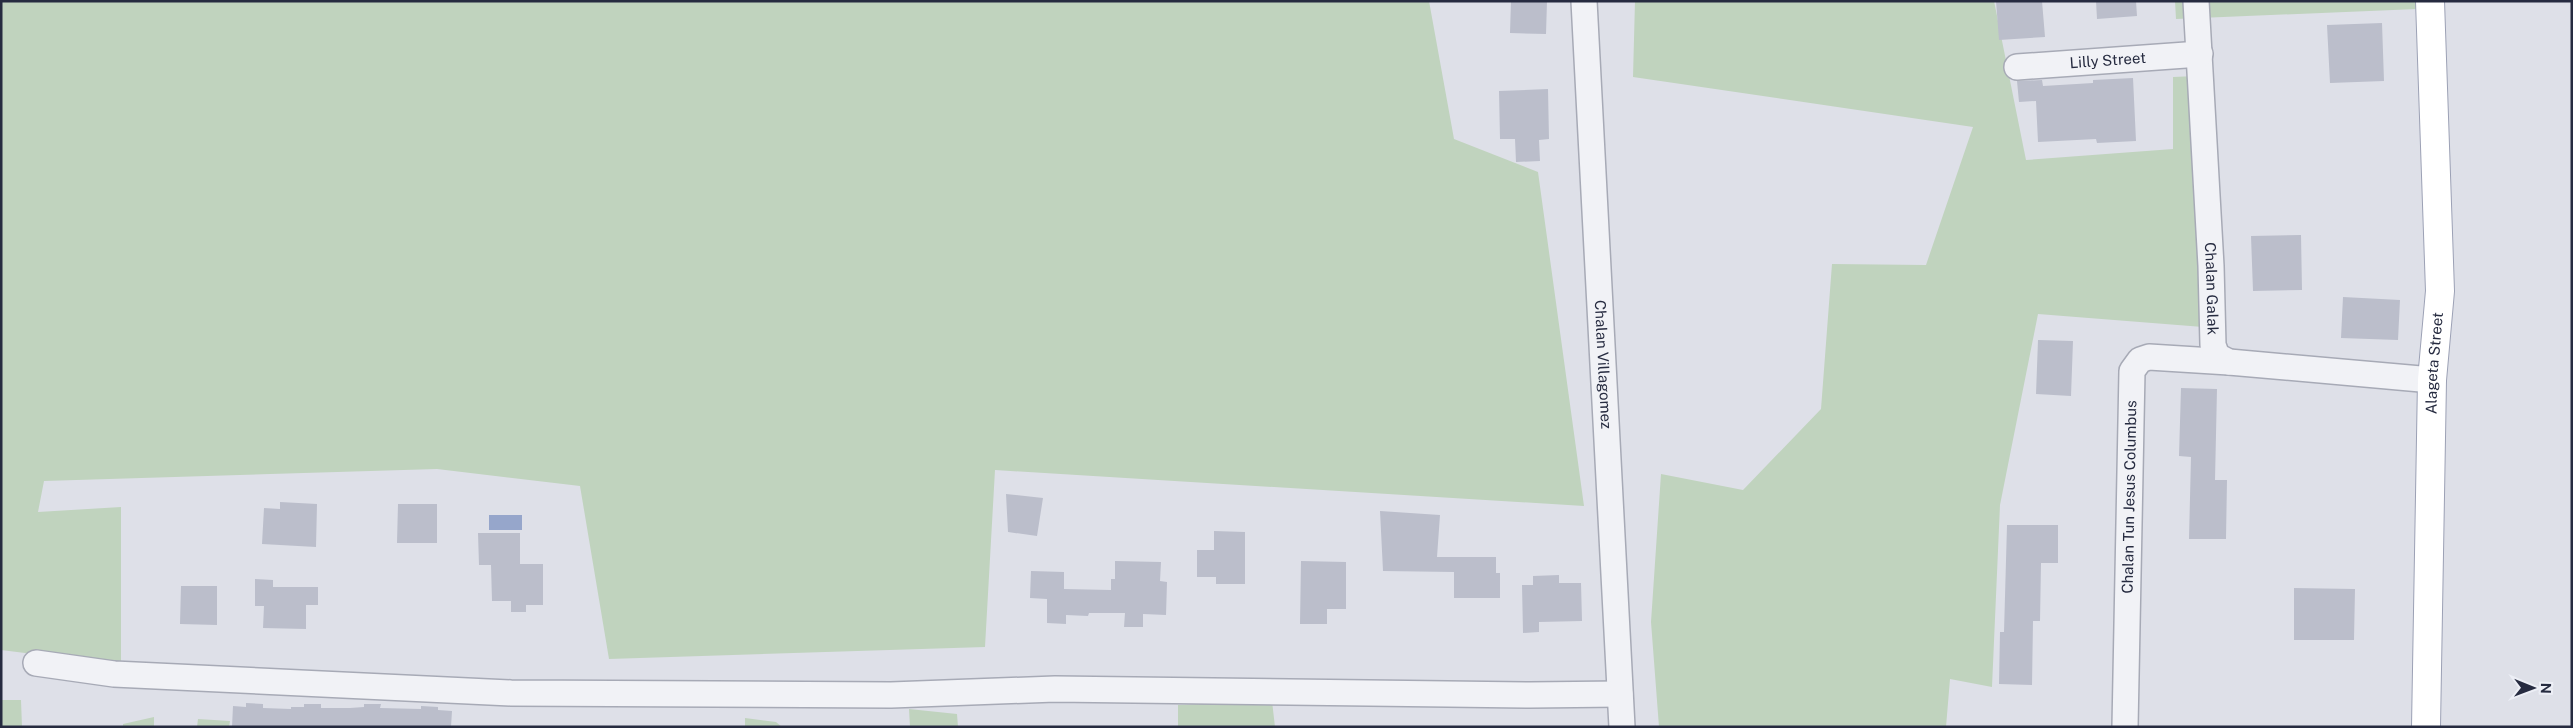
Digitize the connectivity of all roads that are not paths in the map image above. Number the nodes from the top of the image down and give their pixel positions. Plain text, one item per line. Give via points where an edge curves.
1 (1584, 1) edge
2 (2196, 1) edge
3 (2430, 1) edge
4 (2200, 54) junction
5 (2017, 67) dead end
6 (2229, 362) junction
7 (2432, 380) junction
8 (36, 663) dead end
9 (1620, 694) junction
10 (1622, 727) edge
11 (2125, 727) edge
12 (2426, 727) edge

1 - 9 street, Chalan Villagomez
2 - 4 street, Chalan Galak
3 - 7 main road, Alageta Street via 2440,291
4 - 5 street, Lilly Street
4 - 6 street, Chalan Galak via 2213,345 2217,356
6 - 7 street
6 - 11 street, Chalan Tun Jesus Columbus via 2149,357 2140,360 2132,371
7 - 12 main road, Alageta Street
8 - 9 street via 124,674 511,693 881,695 1055,689
9 - 10 street, Chalan Villagomez

